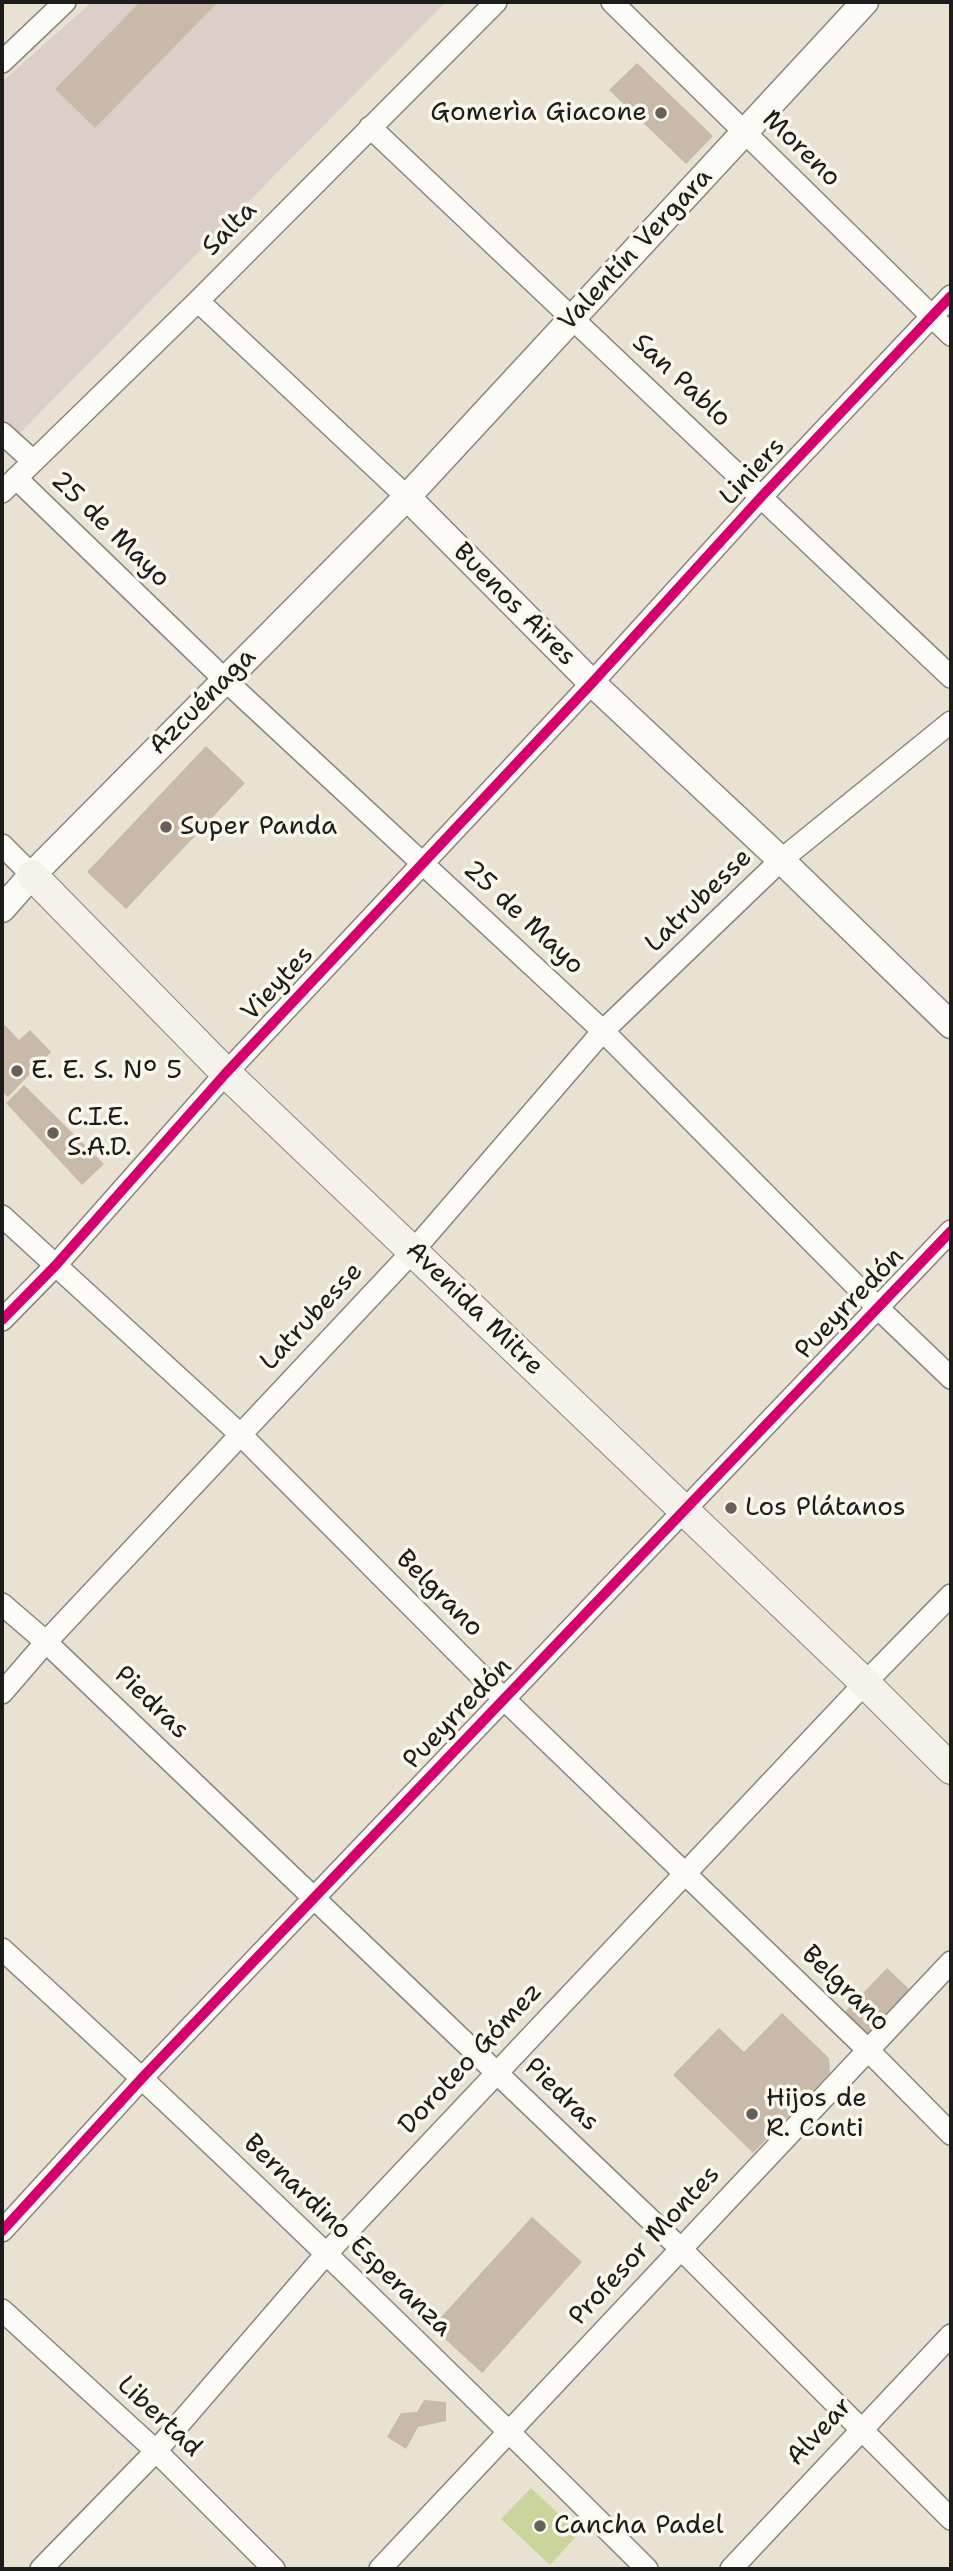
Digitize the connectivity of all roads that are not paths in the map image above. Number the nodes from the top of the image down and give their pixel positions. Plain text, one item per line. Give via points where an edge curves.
1 (65, 2) edge
2 (496, 2) edge
3 (612, 2) edge
4 (865, 2) edge
5 (2, 62) edge
6 (370, 127) junction
7 (745, 133) junction
8 (951, 296) edge
9 (198, 301) junction
10 (573, 317) junction
11 (932, 317) junction
12 (951, 335) edge
13 (2, 433) edge
14 (33, 461) junction
15 (9, 485) edge
16 (762, 496) junction
17 (407, 498) junction
18 (951, 677) edge
19 (225, 680) junction
20 (592, 683) junction
21 (951, 722) edge
22 (2, 845) edge
23 (781, 860) junction
24 (424, 863) junction
25 (32, 875) junction
26 (2, 909) edge
27 (951, 1025) edge
28 (603, 1031) junction
29 (226, 1073) junction
30 (2, 1216) edge
31 (951, 1231) edge
32 (413, 1251) junction
33 (55, 1266) junction
34 (878, 1308) junction
35 (2, 1320) edge
36 (951, 1378) edge
37 (241, 1435) junction
38 (684, 1510) junction
39 (951, 1595) edge
40 (2, 1604) edge
41 (46, 1642) junction
42 (865, 1683) junction
43 (2, 1693) edge
44 (504, 1699) junction
45 (951, 1769) edge
46 (685, 1873) junction
47 (314, 1898) junction
48 (2, 1949) edge
49 (951, 1962) edge
50 (869, 2051) junction
51 (497, 2073) junction
52 (143, 2077) junction
53 (951, 2134) edge
54 (2, 2231) edge
55 (681, 2249) junction
56 (326, 2254) junction
57 (2, 2310) edge
58 (951, 2334) edge
59 (861, 2429) junction
60 (509, 2431) junction
61 (156, 2451) junction
62 (951, 2519) edge
63 (41, 2569) edge
64 (274, 2569) edge
65 (380, 2569) edge
66 (647, 2569) edge
67 (731, 2569) edge

1 - 5 street
2 - 6 street, Salta
3 - 7 street, Moreno
4 - 7 street, Valentín Vergara
6 - 9 street, Salta
6 - 10 street, San Pablo
7 - 10 street, Valentín Vergara
7 - 11 street, Moreno
8 - 11 street, Liniers
9 - 14 street, Salta
9 - 17 street, Buenos Aires
10 - 16 street, San Pablo
10 - 17 street, Valentín Vergara
11 - 12 street, Moreno
11 - 16 street, Liniers
13 - 14 street
14 - 15 street, Salta
15 - 19 street, 25 de Mayo
16 - 18 street, San Pablo
16 - 20 street, Liniers
17 - 19 street, Azcuénaga
17 - 20 street, Buenos Aires
19 - 24 street, 25 de Mayo
19 - 25 street, Azcuénaga
20 - 23 street, Buenos Aires
20 - 24 street, Vieytes
21 - 23 street, Latrubesse
22 - 25 street, Avenida Mitre
23 - 27 street, Buenos Aires
23 - 28 street, Latrubesse
24 - 28 street, 25 de Mayo
24 - 29 street, Vieytes
25 - 26 street, Azcuénaga
25 - 29 main road, Avenida Mitre
28 - 32 street, Latrubesse
28 - 34 street, 25 de Mayo
29 - 32 main road, Avenida Mitre
29 - 33 street, Vieytes
30 - 33 street, Belgrano
31 - 34 street, Pueyrredón
32 - 37 street, Latrubesse
32 - 38 main road, Avenida Mitre
33 - 35 street, Vieytes
33 - 37 street, Belgrano
34 - 36 street, 25 de Mayo
34 - 38 street, Pueyrredón
37 - 41 street, Latrubesse
37 - 44 street, Belgrano
38 - 42 main road, Avenida Mitre
38 - 44 street, Pueyrredón
39 - 42 street, Doroteo Gómez
40 - 41 street, Piedras
41 - 43 street, Latrubesse
41 - 47 street, Piedras
42 - 45 main road, Avenida Mitre
42 - 46 street, Doroteo Gómez
44 - 46 street, Belgrano
44 - 47 street, Pueyrredón
46 - 50 street, Belgrano
46 - 51 street, Doroteo Gómez
47 - 51 street, Piedras
47 - 52 street, Pueyrredón
48 - 52 street, Bernardino Esperanza
49 - 50 street, Profesor Montes
50 - 53 street, Belgrano
50 - 55 street, Profesor Montes
51 - 55 street, Piedras
51 - 56 street, Doroteo Gómez
52 - 54 street, Pueyrredón
52 - 56 street, Bernardino Esperanza
55 - 59 street, Piedras
55 - 60 street, Profesor Montes
56 - 60 street, Bernardino Esperanza
56 - 61 street, Doroteo Gómez
57 - 61 street, Libertad
58 - 59 street, Alvear
59 - 62 street, Piedras
59 - 67 street, Alvear
60 - 65 street, Profesor Montes
60 - 66 street, Bernardino Esperanza
61 - 63 street, Doroteo Gómez
61 - 64 street, Libertad

